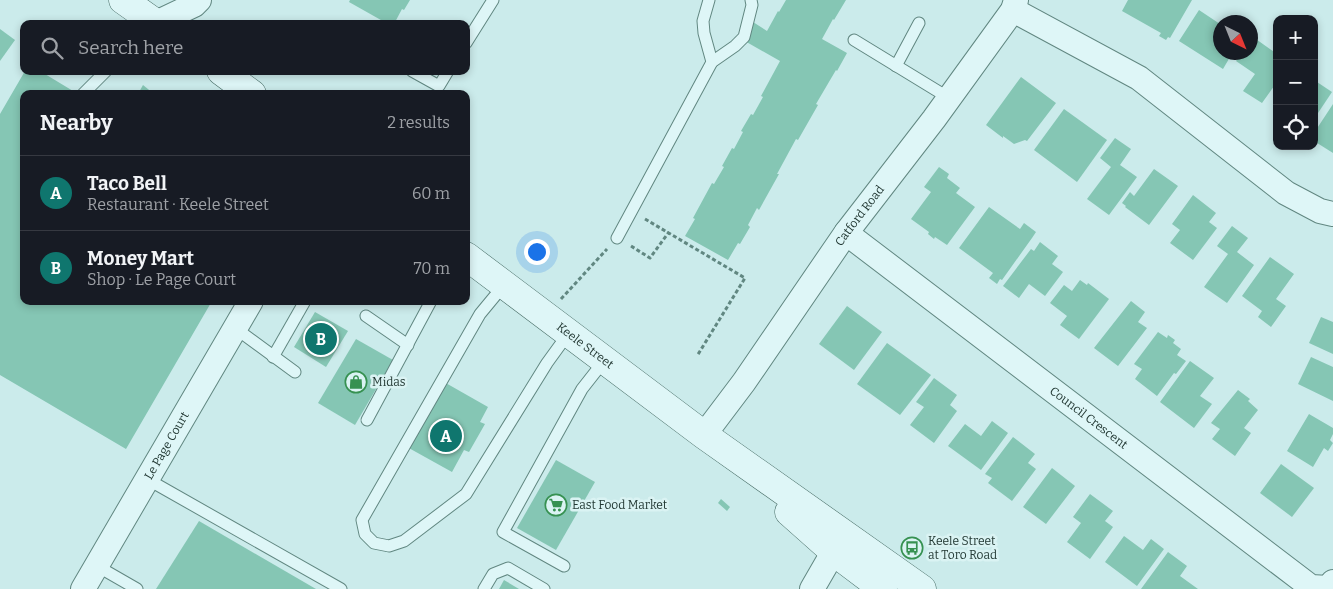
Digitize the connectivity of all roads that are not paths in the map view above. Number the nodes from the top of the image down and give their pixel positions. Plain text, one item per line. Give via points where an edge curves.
1 (123, 0) edge
2 (199, 0) edge
3 (493, 0) edge
4 (709, 0) edge
5 (751, 0) edge
6 (1014, 5) edge
7 (158, 18) edge
8 (919, 22) dead end
9 (470, 37) edge
10 (854, 40) dead end
11 (712, 62) junction
12 (896, 66) junction
13 (102, 75) edge
14 (226, 75) edge
15 (419, 75) edge
16 (446, 75) edge
17 (87, 90) edge
18 (247, 90) edge
19 (949, 98) junction
20 (1333, 214) edge
21 (846, 233) junction
22 (617, 238) road end
23 (470, 259) edge
24 (504, 285) junction
25 (249, 305) edge
26 (302, 305) edge
27 (429, 305) edge
28 (366, 316) dead end
29 (235, 328) junction
30 (568, 334) junction
31 (408, 345) junction
32 (273, 357) junction
33 (604, 361) junction
34 (295, 372) dead end
35 (367, 420) dead end
36 (704, 435) junction
37 (147, 479) junction
38 (839, 543) junction
39 (97, 566) junction
40 (564, 566) dead end
41 (1333, 582) edge
42 (83, 589) edge
43 (137, 589) edge
44 (341, 589) edge
45 (484, 589) edge
46 (544, 589) edge
47 (812, 589) edge
48 (883, 589) edge
49 (922, 589) edge

1 - 7 main road
2 - 7 street via 194,5
3 - 9 lane
4 - 11 lane via 703,21
5 - 11 lane via 744,37
6 - 19 street, Catford Road
6 - 20 street via 1139,78 1286,193 1320,211
8 - 12 lane
10 - 12 lane
11 - 22 lane
12 - 19 lane
13 - 17 lane
14 - 18 main road
15 - 16 lane via 439,86
19 - 21 street, Catford Road
21 - 36 street, Catford Road
21 - 41 street, Council Crescent via 1311,587 1329,588
23 - 24 main road, Keele Street
24 - 30 main road, Keele Street
24 - 30 lane via 480,314 362,520 365,534 374,543 390,546 404,541 466,494
25 - 29 street, Le Page Court
26 - 32 lane
27 - 31 lane
28 - 31 lane
29 - 32 lane
29 - 37 street, Le Page Court
30 - 33 main road, Keele Street
31 - 35 lane
32 - 34 lane
33 - 36 main road, Keele Street
33 - 40 lane via 582,389 503,532
36 - 38 main road, Keele Street
37 - 39 street, Le Page Court
37 - 44 lane
38 - 47 street
38 - 48 main road, Keele Street
38 - 49 main road, Keele Street
39 - 42 street, Le Page Court
39 - 43 lane
45 - 46 lane via 493,574 508,568

